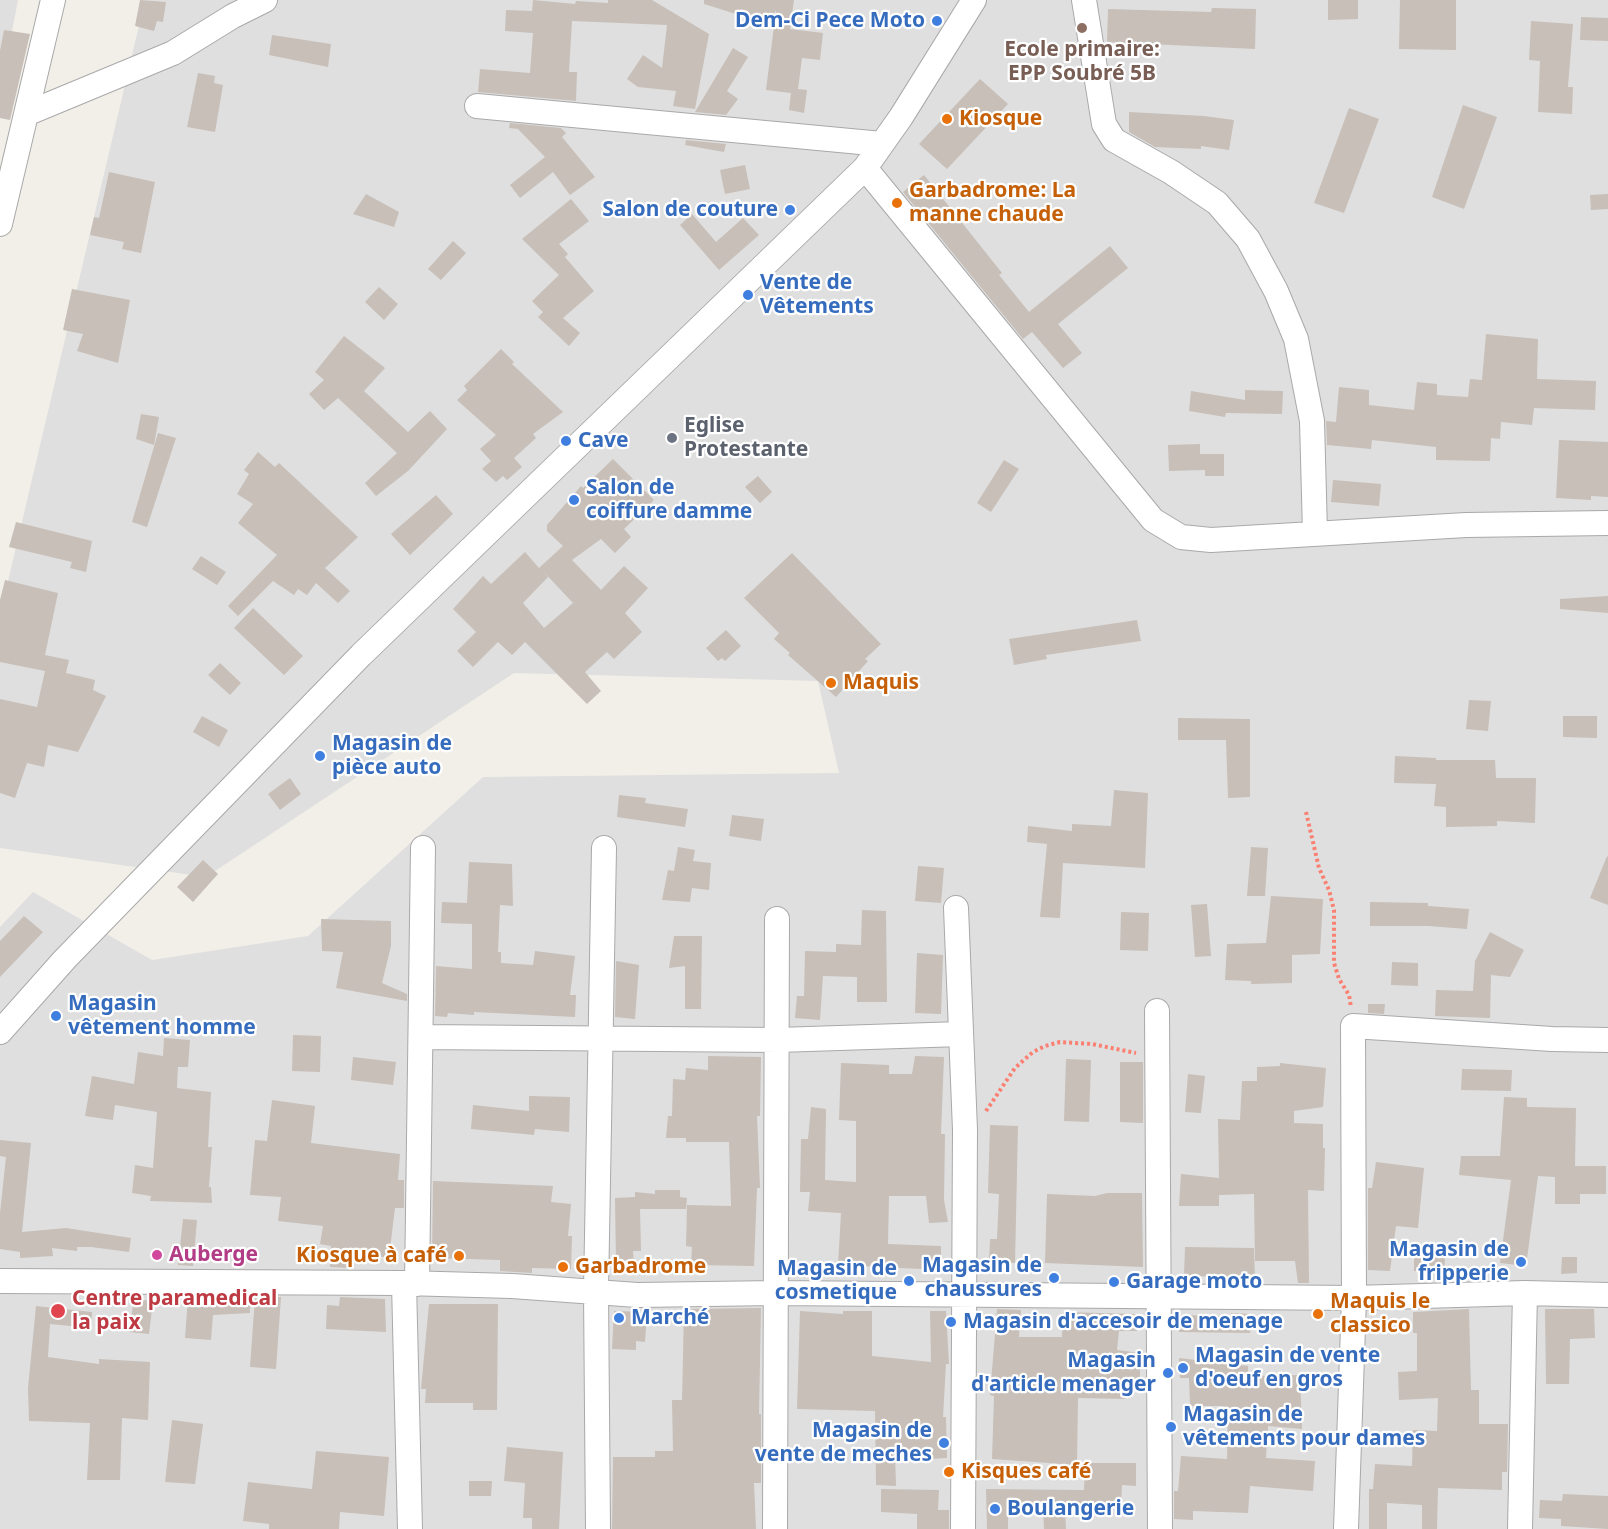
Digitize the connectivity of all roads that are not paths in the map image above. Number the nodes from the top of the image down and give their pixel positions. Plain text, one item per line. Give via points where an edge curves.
1 (53, 0) edge
2 (265, 0) edge
3 (975, 0) edge
4 (1084, 0) edge
5 (477, 106) dead end
6 (26, 114) junction
7 (882, 144) junction
8 (865, 168) junction
9 (0, 224) edge
10 (1608, 523) edge
11 (1315, 533) junction
12 (423, 848) dead end
13 (604, 848) dead end
14 (956, 908) dead end
15 (777, 919) dead end
16 (1157, 1011) dead end
17 (0, 1032) edge
18 (961, 1034) junction
19 (421, 1037) junction
20 (600, 1040) junction
21 (778, 1040) junction
22 (1608, 1040) edge
23 (0, 1281) edge
24 (410, 1284) junction
25 (596, 1291) junction
26 (776, 1293) junction
27 (1526, 1293) junction
28 (1608, 1295) edge
29 (964, 1296) junction
30 (1156, 1297) junction
31 (1354, 1298) junction
32 (410, 1529) edge
33 (598, 1529) edge
34 (775, 1529) edge
35 (963, 1529) edge
36 (1160, 1529) edge
37 (1346, 1529) edge
38 (1520, 1529) edge

1 - 6 street
2 - 6 street via 164,57
3 - 7 street
4 - 11 street via 1104,124 1114,140 1217,203 1248,239 1276,291 1296,339 1312,420
5 - 7 street
6 - 9 street
7 - 8 street
8 - 11 street via 1153,520 1181,537 1211,540
8 - 17 street via 361,655 73,951
10 - 11 street
12 - 19 street
13 - 20 street
14 - 18 street
15 - 21 street
16 - 30 street
18 - 21 street
18 - 29 street
19 - 20 street
19 - 24 street
20 - 21 street
20 - 25 street
21 - 26 street
22 - 31 street via 1353,1026
23 - 24 street
24 - 25 street
24 - 32 street
25 - 26 street via 637,1295
25 - 33 street
26 - 29 street
26 - 34 street
27 - 28 street
27 - 31 street
27 - 38 street
29 - 30 street
29 - 35 street
30 - 31 street
30 - 36 street
31 - 37 street

